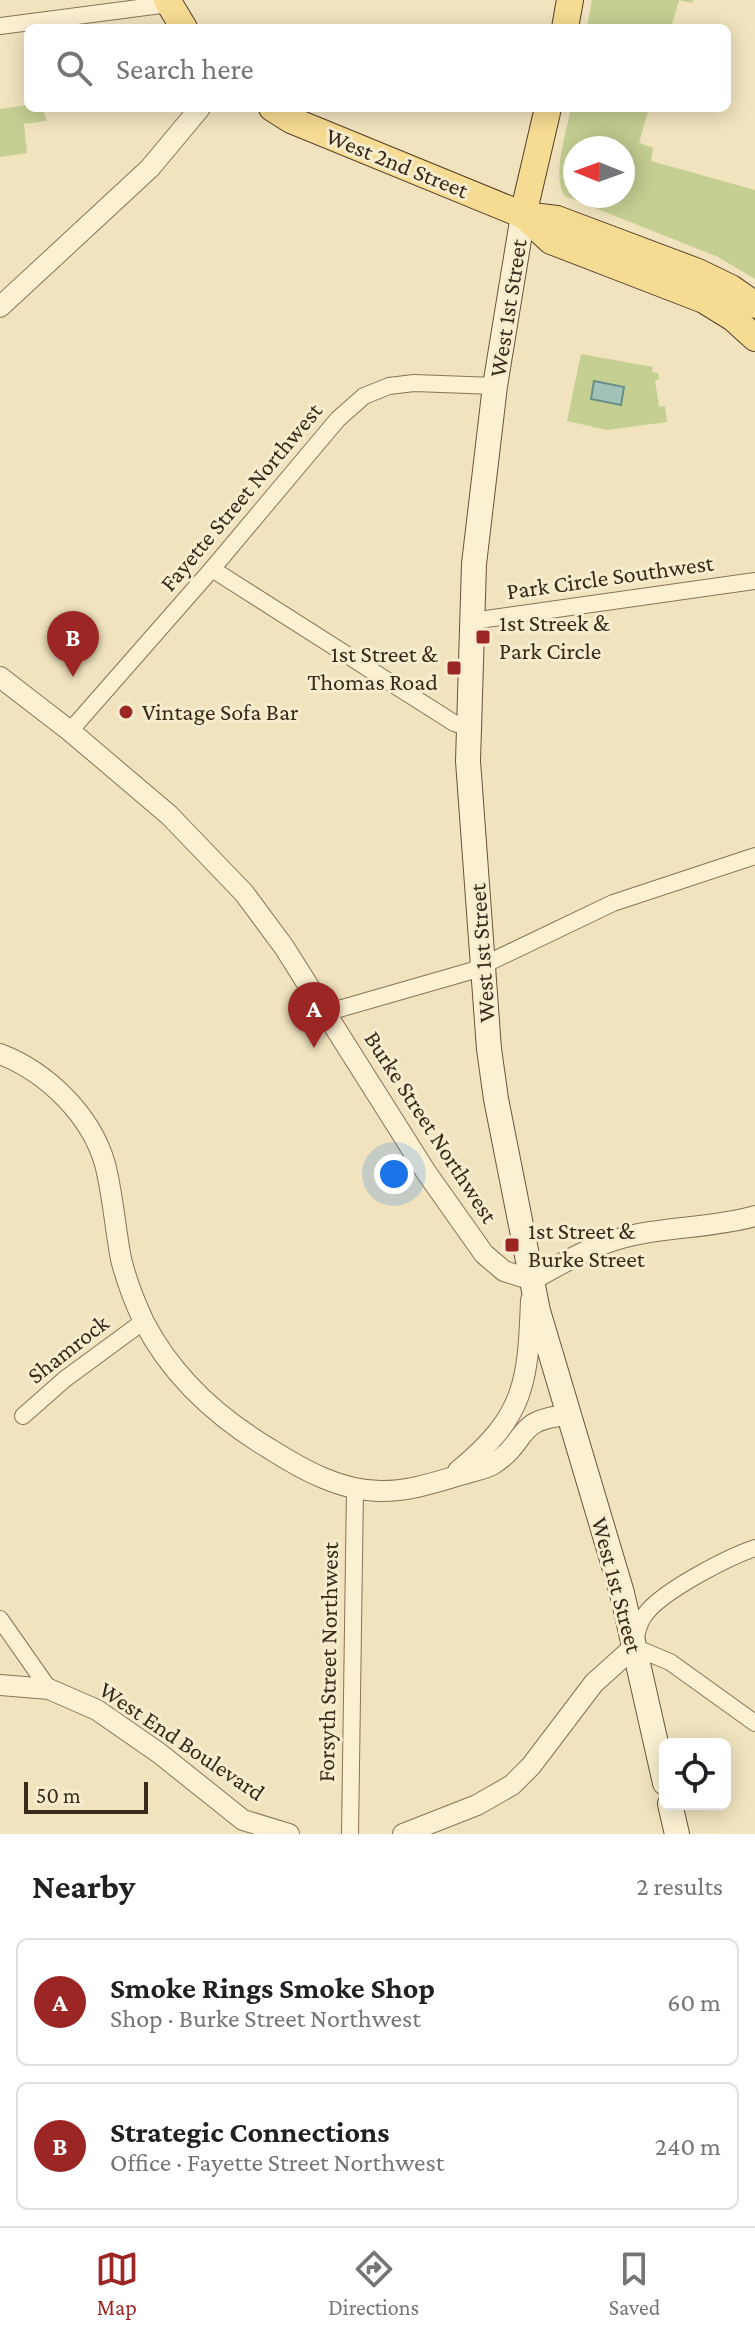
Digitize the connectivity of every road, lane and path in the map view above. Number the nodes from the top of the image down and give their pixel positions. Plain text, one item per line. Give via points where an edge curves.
1 (570, 0) edge
2 (168, 2) edge
3 (182, 24) edge
4 (566, 24) edge
5 (0, 26) edge
6 (197, 112) edge
7 (278, 112) edge
8 (547, 112) edge
9 (523, 215) junction
10 (755, 305) edge
11 (0, 307) edge
12 (755, 338) edge
13 (495, 386) junction
14 (212, 569) junction
15 (755, 581) edge
16 (472, 621) junction
17 (0, 677) edge
18 (468, 727) junction
19 (70, 731) junction
20 (755, 856) edge
21 (483, 966) junction
22 (325, 1013) junction
23 (0, 1054) edge
24 (755, 1216) edge
25 (532, 1280) junction
26 (144, 1321) junction
27 (569, 1415) junction
28 (23, 1416) dead end
29 (449, 1478) junction
30 (355, 1490) junction
31 (755, 1548) edge
32 (0, 1619) edge
33 (634, 1647) junction
34 (0, 1685) edge
35 (49, 1689) junction
36 (755, 1723) edge
37 (659, 1757) edge
38 (671, 1810) edge
39 (289, 1834) edge
40 (350, 1834) edge
41 (403, 1834) edge
42 (677, 1834) edge

1 - 4 main road
2 - 3 main road
2 - 5 street
6 - 11 street via 150,168
7 - 9 main road, West 2nd Street
8 - 9 main road, West 1st Street
9 - 10 main road via 557,219 698,272
9 - 12 main road via 551,241 704,300
9 - 13 main road, West 1st Street
13 - 14 street, Fayette Street Northwest via 414,383 364,396 338,419
13 - 16 main road, West 1st Street
14 - 18 street
14 - 19 street, Fayette Street Northwest
15 - 16 street, Park Circle Southwest
16 - 18 main road, West 1st Street
17 - 19 street, Burke Street Northwest
18 - 21 main road, West 1st Street
19 - 22 street, Burke Street Northwest via 206,852 259,913
20 - 21 street via 613,903
21 - 22 street
21 - 25 main road, West 1st Street via 492,1074
22 - 25 street, Burke Street Northwest via 484,1254 504,1271
23 - 26 street via 46,1079 98,1144 122,1262
24 - 25 street via 618,1239
25 - 27 main road, West 1st Street
25 - 29 street via 529,1354 518,1399 495,1437
26 - 28 street, Shamrock
26 - 30 street via 180,1375 229,1422 296,1465
27 - 29 street via 535,1421 491,1466
27 - 33 main road, West 1st Street
29 - 30 street via 415,1489
30 - 40 street, Forsyth Street Northwest
31 - 33 street via 734,1555 656,1603 639,1624
32 - 35 street
33 - 36 street via 670,1662
33 - 37 main road, West 1st Street
33 - 41 street via 594,1683 512,1785
34 - 35 street, West End Boulevard
35 - 39 street, West End Boulevard via 97,1710 243,1820
38 - 42 main road

